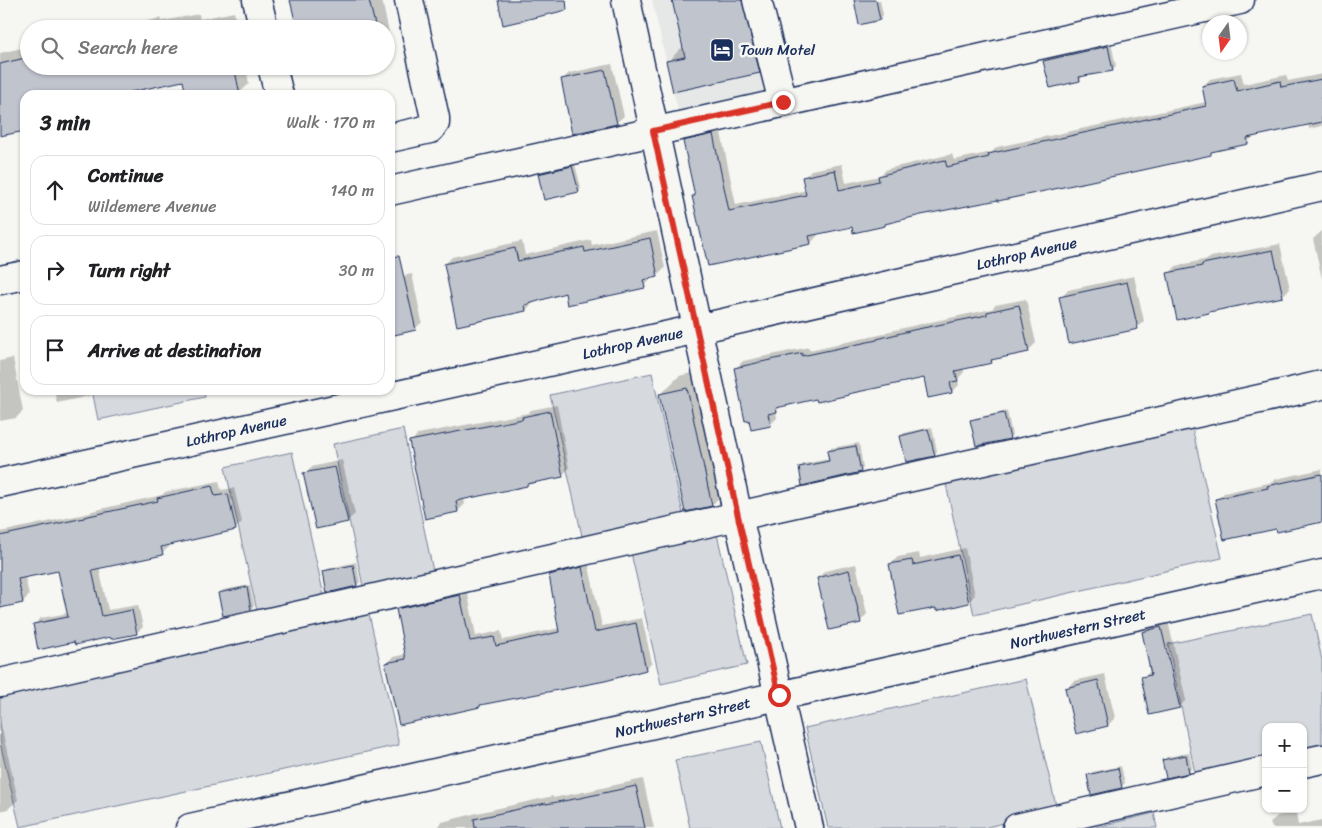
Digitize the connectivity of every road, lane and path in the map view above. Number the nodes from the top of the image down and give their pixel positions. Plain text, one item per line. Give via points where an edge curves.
1 (257, 0) edge
2 (409, 0) edge
3 (626, 0) edge
4 (757, 0) edge
5 (1240, 0) edge
6 (262, 20) edge
7 (274, 75) edge
8 (278, 90) edge
9 (783, 102) junction
10 (653, 131) junction
11 (395, 137) edge
12 (1322, 186) edge
13 (395, 190) edge
14 (20, 276) edge
15 (0, 280) edge
16 (697, 329) junction
17 (1322, 385) edge
18 (0, 483) edge
19 (738, 516) junction
20 (1322, 574) edge
21 (0, 683) edge
22 (779, 695) junction
23 (1322, 759) edge
24 (1307, 762) edge
25 (1262, 773) edge
26 (190, 828) edge
27 (809, 828) edge
28 (1018, 828) edge

1 - 6 street
2 - 11 street via 436,118 430,129
3 - 10 street
4 - 9 street
5 - 9 street
7 - 8 street
9 - 10 street
10 - 13 street
10 - 16 street
12 - 16 street, Lothrop Avenue
14 - 15 street
16 - 18 street, Lothrop Avenue
16 - 19 street
17 - 19 street
19 - 21 street
19 - 22 street
20 - 22 street, Northwestern Street
22 - 26 street, Northwestern Street
22 - 27 street
23 - 24 street
25 - 28 street

